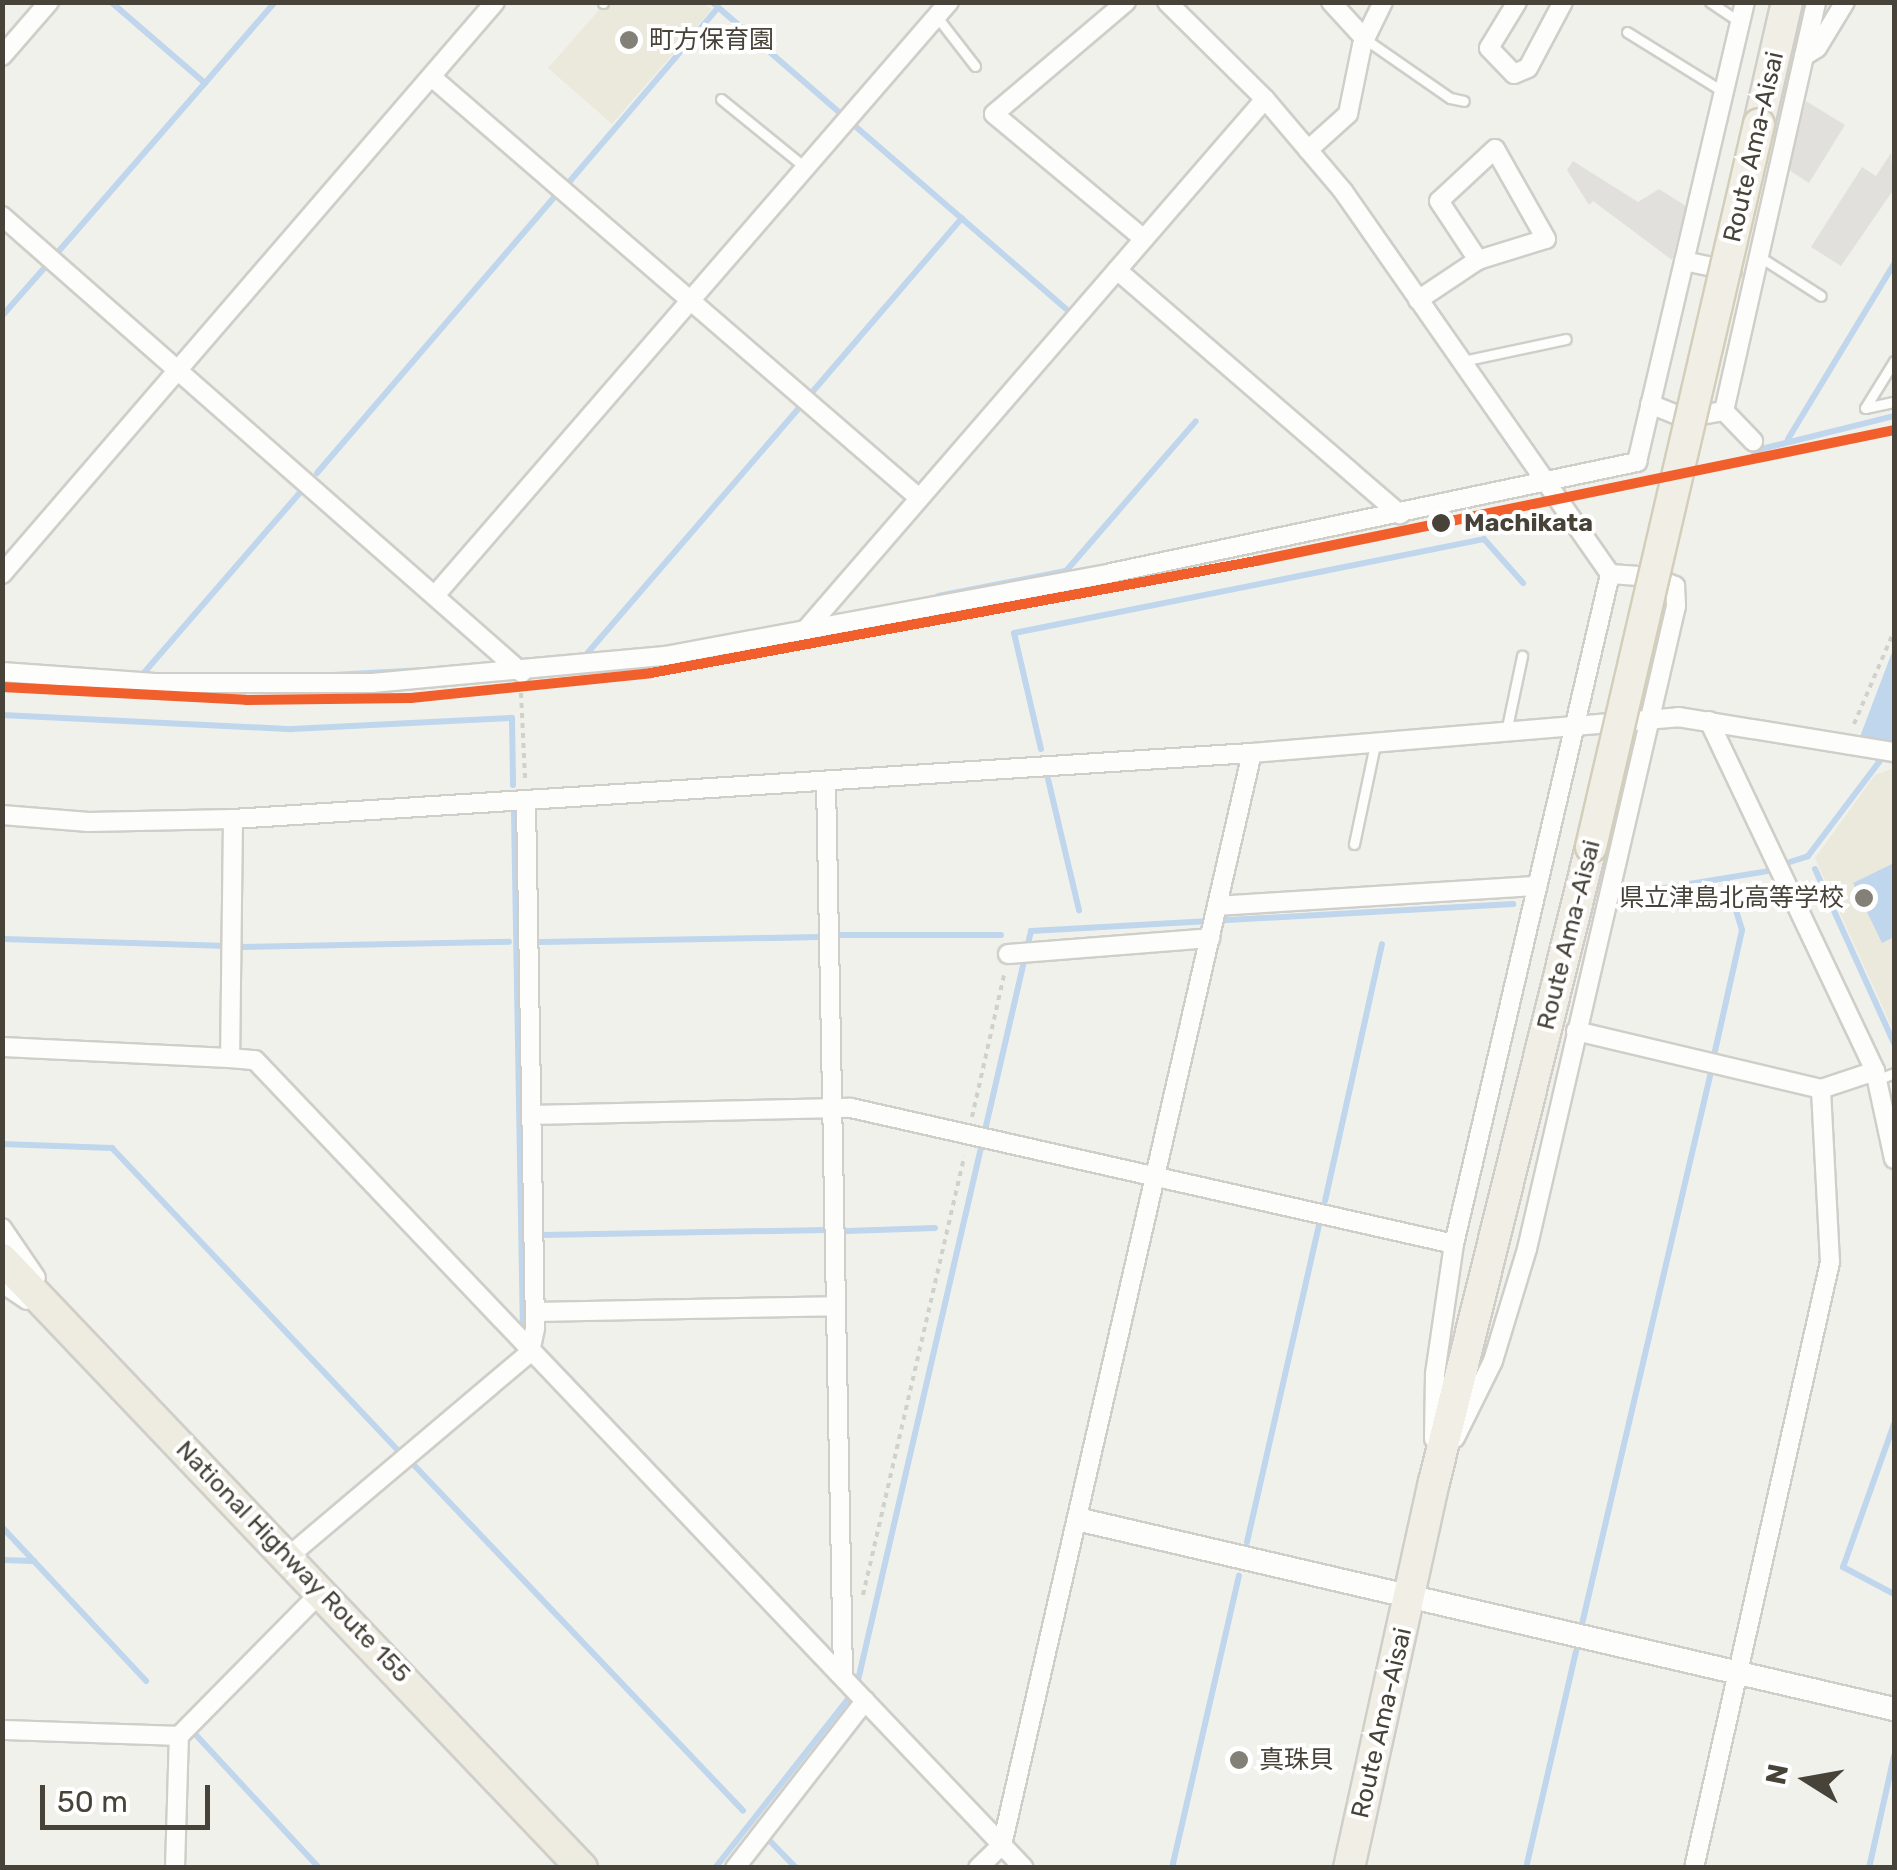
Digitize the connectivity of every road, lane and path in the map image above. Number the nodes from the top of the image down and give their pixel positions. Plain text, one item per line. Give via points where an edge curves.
1 (49, 2) edge
2 (495, 2) edge
3 (1126, 2) edge
4 (1167, 2) edge
5 (1331, 2) edge
6 (1383, 2) edge
7 (1516, 2) edge
8 (1564, 2) edge
9 (1710, 2) edge
10 (1745, 2) edge
11 (1788, 2) edge
12 (1816, 2) edge
13 (1845, 2) edge
14 (943, 9) edge
15 (1740, 22) junction
16 (1627, 32) dead end
17 (1366, 39) junction
18 (2, 56) edge
19 (1804, 56) junction
20 (975, 66) dead end
21 (434, 78) junction
22 (1724, 92) junction
23 (721, 99) dead end
24 (1265, 99) junction
25 (1464, 101) dead end
26 (1308, 150) junction
27 (806, 168) junction
28 (2, 216) edge
29 (1144, 239) junction
30 (1758, 256) junction
31 (1478, 260) junction
32 (1684, 261) junction
33 (1117, 270) junction
34 (1754, 276) junction
35 (1821, 296) dead end
36 (1418, 300) junction
37 (692, 301) junction
38 (1566, 340) dead end
39 (1894, 361) edge
40 (1461, 362) junction
41 (182, 370) junction
42 (1894, 402) edge
43 (1650, 404) junction
44 (1724, 412) junction
45 (1753, 442) dead end
46 (1546, 484) junction
47 (919, 498) junction
48 (1400, 514) junction
49 (2, 574) edge
50 (1610, 574) junction
51 (438, 592) junction
52 (1894, 631) edge
53 (803, 633) junction
54 (1522, 656) dead end
55 (2, 672) edge
56 (522, 673) junction
57 (1709, 721) junction
58 (1650, 722) junction
59 (1577, 726) junction
60 (1506, 732) junction
61 (1375, 743) junction
62 (1853, 744) junction
63 (1894, 752) edge
64 (1252, 754) junction
65 (826, 781) junction
66 (526, 802) junction
67 (2, 815) edge
68 (233, 819) junction
69 (1354, 844) dead end
70 (1537, 886) junction
71 (1217, 909) junction
72 (1211, 935) junction
73 (1021, 953) joint
74 (1576, 1031) junction
75 (2, 1047) edge
76 (230, 1058) junction
77 (1882, 1074) edge
78 (1821, 1089) junction
79 (834, 1106) junction
80 (531, 1114) junction
81 (969, 1131) junction
82 (1894, 1159) edge
83 (1156, 1174) junction
84 (2, 1228) edge
85 (1454, 1244) junction
86 (2, 1259) edge
87 (2, 1284) edge
88 (836, 1306) junction
89 (535, 1312) junction
90 (69, 1328) junction
91 (530, 1352) junction
92 (1434, 1482) junction
93 (1081, 1520) junction
94 (289, 1556) junction
95 (322, 1591) junction
96 (1411, 1598) junction
97 (859, 1614) dead end
98 (1738, 1674) junction
99 (843, 1677) junction
100 (864, 1700) junction
101 (1894, 1710) edge
102 (2, 1730) edge
103 (179, 1736) junction
104 (1002, 1845) junction
105 (175, 1868) edge
106 (582, 1868) edge
107 (734, 1868) edge
108 (978, 1868) edge
109 (1024, 1868) edge
110 (1349, 1868) edge
111 (1694, 1868) edge

1 - 18 street
2 - 21 street
3 - 29 street via 994,114
4 - 24 street
5 - 17 street
6 - 17 street
7 - 8 street via 1489,48 1514,74 1528,68
9 - 15 lane
10 - 15 street
11 - 92 main road, Route Ama-Aisai, bridge
12 - 19 street
13 - 19 street via 1817,48
14 - 20 lane
14 - 27 street
15 - 22 street
16 - 22 lane
17 - 25 lane
17 - 26 street via 1348,114
19 - 30 street
21 - 37 street
21 - 41 street
22 - 32 street
23 - 27 lane
24 - 26 street
24 - 29 street
26 - 36 street
27 - 37 street
28 - 41 street
29 - 33 street
30 - 34 street
30 - 35 lane
31 - 31 street via 1546,239 1495,150 1439,201
31 - 36 street
32 - 34 street
32 - 43 street
33 - 47 street
33 - 48 street
34 - 44 street
36 - 40 street
37 - 47 street
37 - 51 street
38 - 40 lane
39 - 42 lane via 1865,408
40 - 46 street
41 - 49 street
41 - 51 street
43 - 44 street via 1684,418
43 - 46 street via 1636,462
44 - 45 street
46 - 48 street
46 - 50 street
47 - 53 street
48 - 53 street
50 - 58 street via 1654,577 1675,586
50 - 59 street
51 - 56 street
52 - 62 path via 1872,674
53 - 56 street
54 - 60 lane
55 - 56 street via 288,684
56 - 66 path
57 - 58 street
57 - 62 street
57 - 77 street
58 - 59 street
58 - 74 street
59 - 60 street
59 - 70 street
60 - 61 street
61 - 64 street
61 - 69 lane
62 - 63 street
64 - 65 street
64 - 71 street
65 - 66 street
65 - 79 street
66 - 68 street
66 - 80 street
67 - 68 street via 89,822
68 - 76 street
70 - 71 street
70 - 85 street
71 - 72 street
72 - 73 street
72 - 83 street
73 - 81 path
74 - 78 street
74 - 92 street via 1527,1249 1493,1361
75 - 76 street
76 - 91 street via 255,1060
77 - 78 street
77 - 82 street
78 - 98 street via 1830,1262
79 - 80 street
79 - 81 street
79 - 88 street
80 - 89 street
81 - 83 street
81 - 97 path
83 - 85 street
83 - 93 street
84 - 90 street
85 - 92 street via 1435,1374
86 - 90 highway, National Highway Route 155
87 - 90 street
88 - 89 street
88 - 99 street
89 - 91 street
90 - 94 highway, National Highway Route 155
91 - 94 street
91 - 99 street
92 - 96 main road, Route Ama-Aisai
93 - 96 street
93 - 104 street
94 - 95 highway, National Highway Route 155
95 - 103 street
95 - 106 highway, National Highway Route 155
96 - 98 street
96 - 110 main road, Route Ama-Aisai
98 - 101 street
98 - 111 street
99 - 100 street
100 - 104 street
100 - 107 street
102 - 103 street
103 - 105 street
104 - 108 street
104 - 109 street

